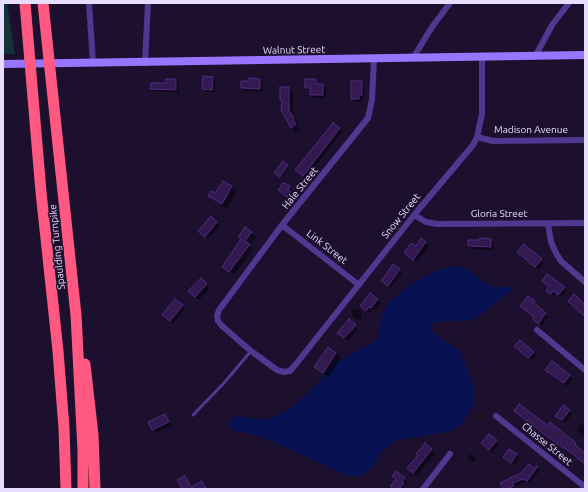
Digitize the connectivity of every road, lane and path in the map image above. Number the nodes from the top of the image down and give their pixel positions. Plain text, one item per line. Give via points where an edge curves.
1 (25, 3) edge
2 (43, 3) edge
3 (89, 3) edge
4 (148, 3) edge
5 (450, 3) edge
6 (569, 3) edge
7 (536, 55) junction
8 (585, 55) edge
9 (482, 56) junction
10 (374, 58) junction
11 (413, 58) junction
12 (93, 63) junction
13 (145, 63) junction
14 (3, 64) edge
15 (477, 137) junction
16 (585, 140) edge
17 (414, 215) junction
18 (585, 223) edge
19 (548, 224) junction
20 (282, 225) junction
21 (585, 282) edge
22 (359, 284) junction
23 (76, 316) junction
24 (537, 330) dead end
25 (251, 351) junction
26 (585, 370) edge
27 (193, 415) dead end
28 (496, 416) dead end
29 (450, 454) dead end
30 (585, 487) edge
31 (66, 489) edge
32 (83, 489) edge
33 (95, 489) edge
34 (423, 489) edge

1 - 31 highway, Spaulding Turnpike via 58,351
2 - 23 highway, Spaulding Turnpike
3 - 12 street
4 - 13 street
5 - 11 street
6 - 7 street via 552,25
7 - 8 main road, Walnut Street
7 - 9 main road, Walnut Street
9 - 11 main road, Walnut Street
9 - 15 street, Snow Street via 482,114
10 - 11 main road, Walnut Street
10 - 13 main road, Walnut Street
10 - 20 street, Hale Street via 372,100 368,118
12 - 13 main road, Walnut Street
12 - 14 main road, Walnut Street
15 - 16 street, Madison Avenue via 492,141
15 - 17 street, Snow Street
17 - 19 street, Gloria Street via 426,222 437,224
17 - 22 street, Snow Street
18 - 19 street, Gloria Street
19 - 21 street via 551,242 561,261
20 - 22 street, Link Street
20 - 25 street, Hale Street via 222,304 217,316 222,326
22 - 25 street, Snow Street via 290,371 277,370
23 - 32 highway, Spaulding Turnpike
23 - 33 highway via 83,345 93,435
24 - 26 street
25 - 27 lane via 224,384
28 - 30 street, Chasse Street
29 - 34 street

